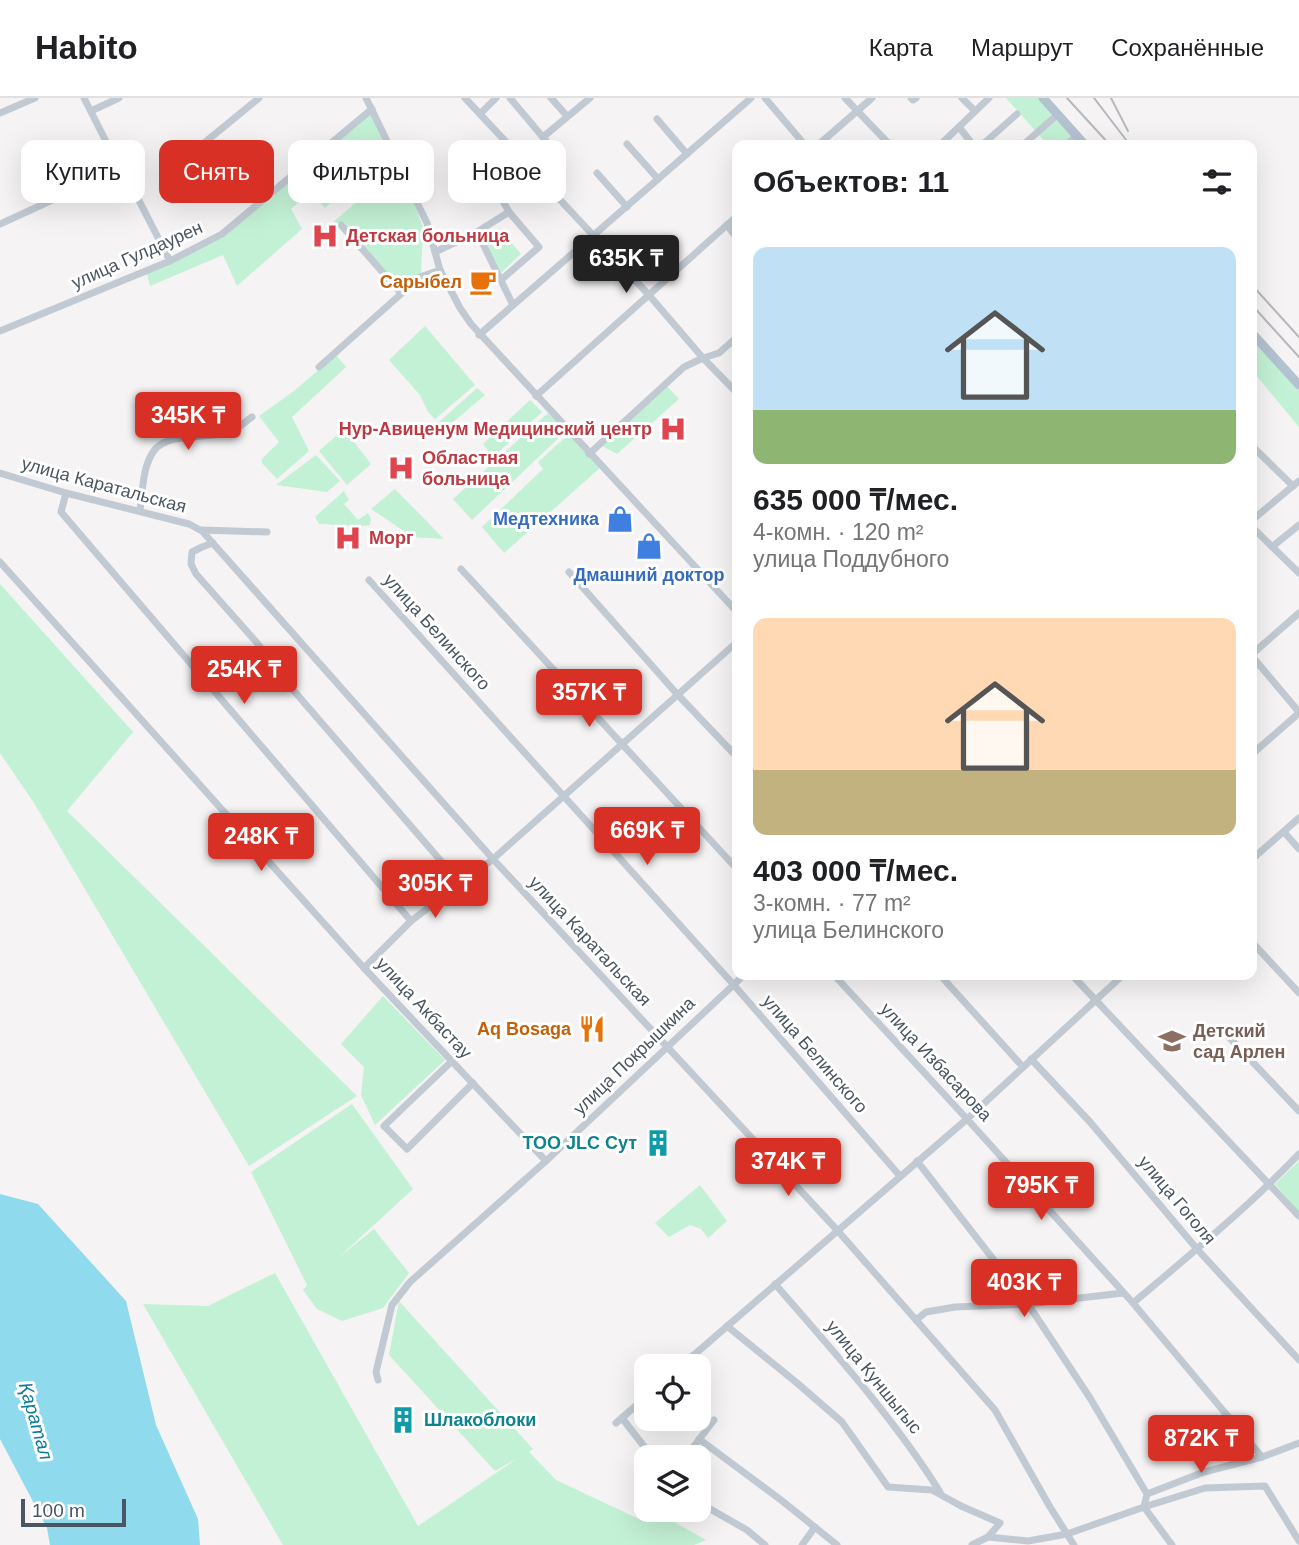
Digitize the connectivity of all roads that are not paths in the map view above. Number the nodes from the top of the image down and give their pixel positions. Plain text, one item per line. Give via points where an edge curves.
1 (35, 98) edge
2 (84, 98) edge
3 (119, 98) edge
4 (260, 98) edge
5 (366, 98) edge
6 (465, 98) edge
7 (496, 98) edge
8 (510, 98) edge
9 (551, 98) edge
10 (589, 98) edge
11 (751, 98) edge
12 (765, 98) edge
13 (845, 98) edge
14 (872, 98) edge
15 (962, 98) edge
16 (989, 98) edge
17 (1043, 98) edge
18 (372, 109) junction
19 (91, 111) junction
20 (857, 111) junction
21 (975, 111) junction
22 (0, 113) edge
23 (480, 114) junction
24 (1017, 114) dead end
25 (1058, 114) junction
26 (567, 116) junction
27 (657, 119) dead end
28 (959, 127) junction
29 (543, 136) junction
30 (1077, 136) junction
31 (106, 140) edge
32 (208, 140) edge
33 (504, 140) edge
34 (546, 140) edge
35 (801, 140) edge
36 (824, 140) edge
37 (885, 140) edge
38 (945, 140) edge
39 (969, 140) edge
40 (988, 140) edge
41 (1029, 140) edge
42 (1072, 140) edge
43 (1081, 140) edge
44 (627, 144) dead end
45 (687, 154) junction
46 (597, 173) dead end
47 (658, 180) junction
48 (46, 203) edge
49 (140, 203) edge
50 (504, 203) edge
51 (562, 203) edge
52 (627, 207) junction
53 (509, 212) junction
54 (732, 220) edge
55 (0, 224) edge
56 (341, 225) dead end
57 (727, 225) junction
58 (477, 232) junction
59 (732, 232) edge
60 (593, 236) junction
61 (435, 252) junction
62 (170, 261) junction
63 (440, 270) junction
64 (501, 280) junction
65 (401, 293) junction
66 (648, 294) junction
67 (513, 305) junction
68 (0, 331) edge
69 (479, 335) junction
70 (1257, 338) edge
71 (732, 341) edge
72 (703, 358) junction
73 (319, 367) dead end
74 (1299, 385) edge
75 (732, 388) edge
76 (536, 396) junction
77 (251, 417) dead end
78 (1257, 450) edge
79 (589, 454) junction
80 (0, 473) edge
81 (1296, 484) edge
82 (66, 492) junction
83 (140, 510) junction
84 (1257, 519) edge
85 (1299, 525) edge
86 (199, 530) junction
87 (1257, 531) edge
88 (267, 532) dead end
89 (213, 543) junction
90 (1272, 547) junction
91 (0, 562) edge
92 (461, 569) dead end
93 (569, 572) dead end
94 (1299, 573) edge
95 (369, 580) dead end
96 (732, 607) edge
97 (1299, 613) edge
98 (732, 646) edge
99 (1257, 649) edge
100 (1257, 661) edge
101 (677, 694) junction
102 (1299, 712) edge
103 (621, 744) junction
104 (1257, 750) edge
105 (732, 752) edge
106 (564, 795) junction
107 (1299, 818) edge
108 (1283, 831) junction
109 (1299, 849) edge
110 (1257, 855) edge
111 (493, 859) junction
112 (732, 864) edge
113 (460, 883) junction
114 (411, 921) junction
115 (1257, 948) edge
116 (364, 968) junction
117 (738, 980) edge
118 (839, 980) edge
119 (945, 980) edge
120 (1077, 980) edge
121 (1117, 980) edge
122 (733, 984) junction
123 (1299, 993) edge
124 (1096, 999) junction
125 (1226, 1034) dead end
126 (667, 1046) junction
127 (1031, 1059) junction
128 (452, 1060) junction
129 (1023, 1067) junction
130 (473, 1083) junction
131 (1299, 1111) edge
132 (967, 1119) junction
133 (1299, 1154) edge
134 (546, 1161) junction
135 (917, 1161) junction
136 (900, 1176) junction
137 (1270, 1184) junction
138 (1299, 1216) edge
139 (837, 1230) junction
140 (1197, 1249) junction
141 (775, 1284) junction
142 (1123, 1293) junction
143 (1133, 1303) junction
144 (1028, 1304) junction
145 (916, 1320) junction
146 (727, 1326) junction
147 (695, 1354) edge
148 (1299, 1360) edge
149 (378, 1380) dead end
150 (634, 1407) edge
151 (713, 1420) dead end
152 (699, 1439) junction
153 (1299, 1443) edge
154 (641, 1445) edge
155 (695, 1445) edge
156 (1262, 1457) junction
157 (1147, 1494) junction
158 (942, 1495) junction
159 (1144, 1507) junction
160 (711, 1509) edge
161 (815, 1527) junction
162 (1067, 1534) junction
163 (988, 1537) junction
164 (1299, 1541) edge
165 (765, 1545) edge
166 (802, 1545) edge
167 (837, 1545) edge
168 (972, 1545) edge
169 (1074, 1545) edge
170 (1172, 1545) edge

1 - 22 street
2 - 19 street
3 - 19 street
4 - 32 street
5 - 18 street
6 - 23 street
7 - 23 street
8 - 29 street
9 - 26 street
10 - 26 street
11 - 45 street
12 - 35 street
13 - 20 street
14 - 20 street
15 - 21 street
16 - 21 street
17 - 25 main road
18 - 61 street via 427,223
18 - 62 street, улица Гулдаурен via 222,234
19 - 31 street
20 - 36 street
20 - 37 street
21 - 28 street
23 - 33 street
24 - 40 street
25 - 30 main road
25 - 41 street
26 - 29 street
27 - 45 street
28 - 38 street
28 - 39 street
29 - 34 street
30 - 42 street
30 - 43 main road
44 - 47 street
45 - 47 street
46 - 52 street
47 - 52 street
48 - 55 street
49 - 62 street
50 - 53 street
51 - 60 street
52 - 60 street
53 - 58 street
53 - 64 street via 540,247
54 - 57 street
56 - 65 street
57 - 59 street
57 - 66 street
58 - 61 street
58 - 64 street
60 - 66 street
60 - 67 street
61 - 63 street
62 - 68 street, улица Гулдаурен
63 - 65 street via 420,277
63 - 69 street
64 - 67 street
65 - 73 street
66 - 72 street
66 - 76 street
67 - 69 street
69 - 76 street
70 - 74 main road
71 - 72 street via 719,353
72 - 75 street
72 - 79 street via 684,367
76 - 79 street
77 - 83 street via 234,430 166,441 153,451 145,471
78 - 81 street
79 - 96 street
80 - 82 street, улица Каратальская
81 - 84 street
82 - 83 street, улица Каратальская
82 - 114 street via 61,512
83 - 86 street, улица Каратальская
85 - 90 street
86 - 88 street
86 - 89 street, улица Каратальская
87 - 90 street
89 - 111 street, улица Каратальская
89 - 113 street via 192,552 196,574
90 - 94 street
91 - 116 street, улица Акбастау
92 - 103 street
93 - 101 street
95 - 106 street, улица Белинского
97 - 99 street
98 - 101 street
100 - 102 street
101 - 103 street
101 - 105 street
102 - 104 street
103 - 106 street
103 - 112 street
106 - 111 street
106 - 122 street, улица Белинского
107 - 108 street
108 - 109 street
108 - 110 street
111 - 113 street
111 - 126 street, улица Каратальская
113 - 114 street
114 - 116 street
115 - 123 street
116 - 128 street, улица Акбастау
117 - 122 street, улица Покрышкина
118 - 132 street, улица Избасарова
119 - 129 street
120 - 124 street
121 - 124 street
122 - 126 street, улица Покрышкина
122 - 136 street, улица Белинского
124 - 127 street
124 - 137 street
125 - 131 street
126 - 134 street, улица Покрышкина
126 - 139 street, улица Каратальская
127 - 129 street
127 - 140 street, улица Гоголя
128 - 130 street, улица Акбастау
128 - 130 street via 384,1126 407,1149
129 - 132 street
130 - 134 street, улица Акбастау
132 - 135 street
132 - 142 street, улица Избасарова
133 - 137 street
134 - 149 street, улица Покрышкина via 410,1282 392,1306
135 - 136 street
135 - 144 street
136 - 139 street
137 - 138 street
137 - 140 street
139 - 141 street
139 - 145 street, улица Каратальская
140 - 143 street
140 - 148 street, улица Гоголя
141 - 146 street
141 - 158 street, улица Куншыгыс via 876,1402
142 - 143 street, улица Избасарова
142 - 144 street
143 - 156 street, улица Избасарова
144 - 145 street via 955,1307 926,1312
144 - 157 street
145 - 162 street, улица Каратальская via 995,1410
146 - 147 street
146 - 158 street via 842,1422 888,1487
150 - 154 street via 619,1420
151 - 152 street
152 - 155 street
152 - 161 street
153 - 156 street
156 - 157 street
157 - 159 street
158 - 163 street via 1000,1523
159 - 162 street
159 - 164 street via 1205,1488 1265,1486
159 - 170 street
160 - 165 street
161 - 166 street
161 - 167 street
162 - 163 street via 1028,1541
162 - 169 street, улица Каратальская
163 - 168 street

